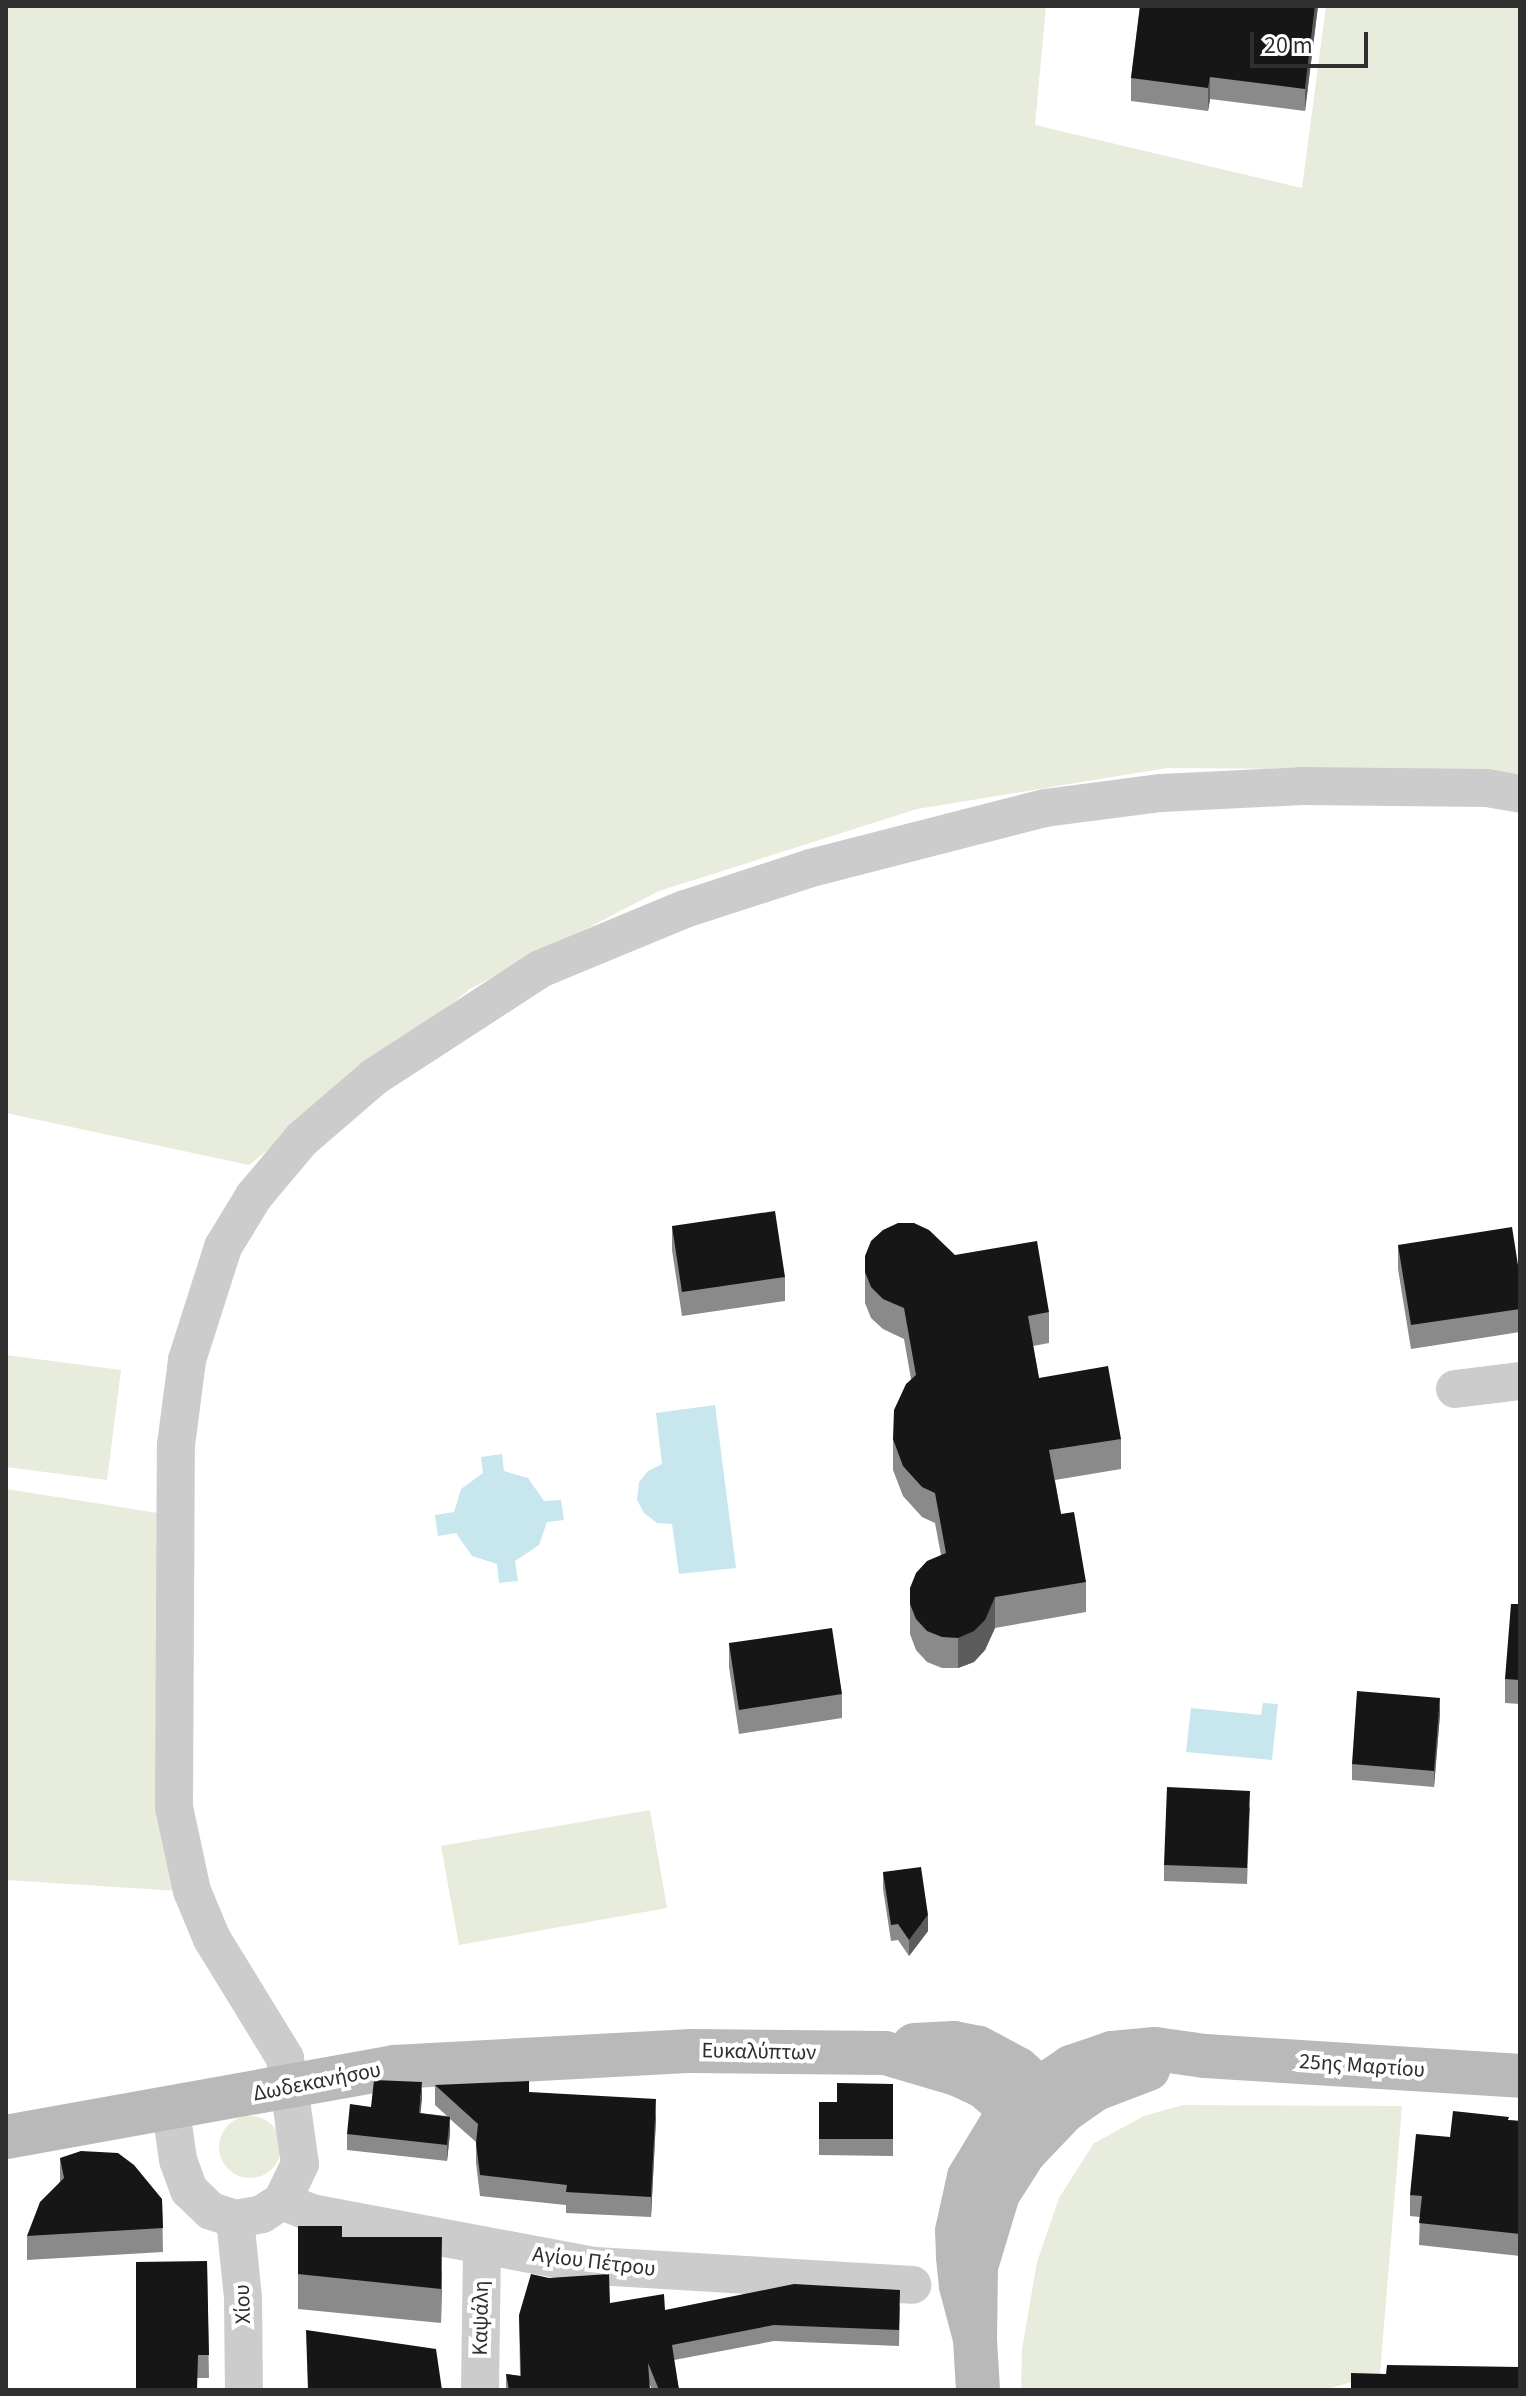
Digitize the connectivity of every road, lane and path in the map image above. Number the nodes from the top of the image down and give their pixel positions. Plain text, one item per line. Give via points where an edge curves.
1 (1520, 794) edge
2 (1520, 1381) edge
3 (1455, 1389) dead end
4 (632, 2053) joint
5 (1205, 2056) junction
6 (1097, 2058) junction
7 (969, 2061) junction
8 (1520, 2076) edge
9 (292, 2087) junction
10 (171, 2110) junction
11 (1038, 2110) junction
12 (6, 2137) edge
13 (978, 2159) junction
14 (282, 2201) junction
15 (235, 2219) junction
16 (482, 2245) junction
17 (912, 2285) dead end
18 (975, 2339) junction
19 (244, 2390) edge
20 (480, 2390) edge
21 (978, 2390) edge

1 - 9 street via 1487,788 1302,786 1161,793 1045,808 811,868 685,909 540,969 374,1077 302,1139 254,1196 223,1247 187,1360 176,1445 174,1807 192,1891 212,1939 285,2058
2 - 3 street
4 - 7 main road, Ευκαλύπτων via 885,2053
4 - 9 main road, Δωδεκανήσου via 394,2067
5 - 6 main road, 25ης Μαρτίου via 1134,2049
5 - 8 main road, 25ης Μαρτίου
5 - 11 main road, 25ης Μαρτίου via 1138,2071
6 - 7 main road
6 - 11 main road, 25ης Μαρτίου via 1071,2067
7 - 11 main road, Ευκαλύπτων via 983,2086
7 - 13 main road
9 - 10 main road, Δωδεκανήσου
9 - 14 street via 300,2164
10 - 12 main road, Δωδεκανήσου
10 - 15 street via 178,2160 189,2190 211,2211
11 - 13 main road, 25ης Μαρτίου
11 - 18 main road, 25ης Μαρτίου via 988,2218 976,2267
13 - 18 main road, 25ης Μαρτίου via 957,2231 961,2286
14 - 15 street via 262,2214
14 - 16 street, Αγίου Πέτρου via 311,2213
15 - 19 street, Χίου
16 - 17 street, Αγίου Πέτρου via 595,2266
16 - 20 street, Καψάλη
18 - 21 main road, 25ης Μαρτίου

